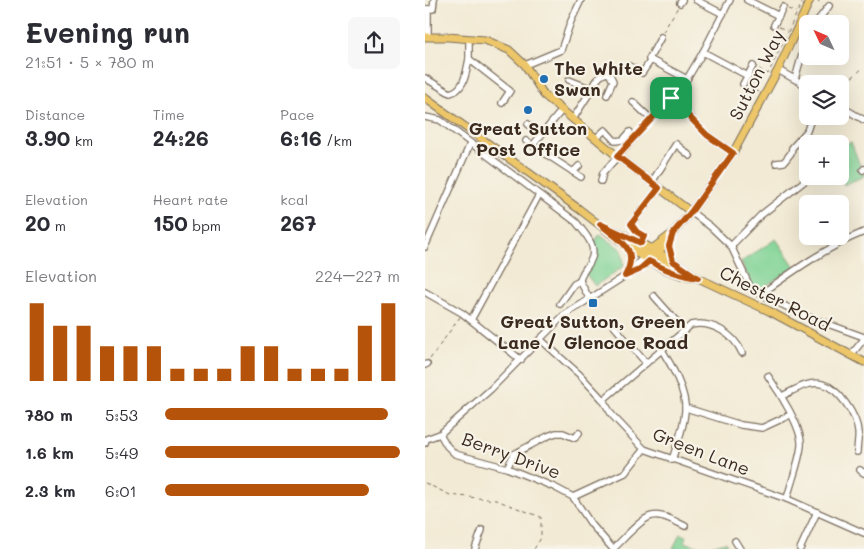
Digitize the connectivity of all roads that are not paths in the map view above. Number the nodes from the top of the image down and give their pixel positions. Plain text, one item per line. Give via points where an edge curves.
1 (434, 0) edge
2 (581, 0) edge
3 (696, 0) edge
4 (730, 0) edge
5 (747, 0) edge
6 (811, 0) edge
7 (829, 6) road end
8 (783, 7) road end
9 (426, 9) edge
10 (723, 14) junction
11 (822, 15) edge
12 (779, 16) junction
13 (774, 25) road end
14 (426, 37) edge
15 (661, 37) road end
16 (469, 39) junction
17 (703, 52) junction
18 (469, 59) junction
19 (651, 60) junction
20 (799, 64) edge
21 (525, 65) junction
22 (629, 66) dead end
23 (753, 66) road end
24 (779, 70) junction
25 (748, 76) junction
26 (425, 78) edge
27 (795, 78) junction
28 (687, 79) junction
29 (569, 80) dead end
30 (799, 81) edge
31 (743, 84) road end
32 (592, 89) junction
33 (607, 95) dead end
34 (425, 98) edge
35 (671, 98) junction
36 (633, 102) dead end
37 (502, 103) dead end
38 (562, 110) junction
39 (849, 111) edge
40 (425, 117) edge
41 (573, 119) junction
42 (651, 119) junction
43 (864, 120) edge
44 (528, 124) dead end
45 (809, 125) edge
46 (630, 132) dead end
47 (541, 135) junction
48 (596, 138) junction
49 (526, 141) dead end
50 (470, 144) junction
51 (533, 145) junction
52 (733, 153) junction
53 (617, 156) junction
54 (690, 156) dead end
55 (776, 163) dead end
56 (579, 166) dead end
57 (573, 172) junction
58 (581, 177) dead end
59 (601, 181) dead end
60 (651, 182) junction
61 (799, 185) edge
62 (659, 188) junction
63 (539, 195) junction
64 (691, 212) junction
65 (600, 224) junction
66 (631, 224) road end
67 (615, 231) junction
68 (864, 232) edge
69 (673, 233) junction
70 (731, 246) junction
71 (425, 247) edge
72 (627, 247) junction
73 (650, 255) junction
74 (673, 261) junction
75 (625, 276) junction
76 (698, 278) junction
77 (580, 281) junction
78 (425, 292) edge
79 (761, 294) junction
80 (654, 296) dead end
81 (589, 298) junction
82 (560, 304) dead end
83 (471, 320) junction
84 (613, 325) dead end
85 (684, 330) junction
86 (864, 338) edge
87 (540, 339) junction
88 (662, 350) junction
89 (742, 353) dead end
90 (851, 355) junction
91 (521, 360) junction
92 (864, 362) edge
93 (646, 363) junction
94 (768, 376) dead end
95 (782, 396) junction
96 (603, 400) junction
97 (686, 408) junction
98 (790, 414) junction
99 (861, 431) edge
100 (579, 433) dead end
101 (440, 434) junction
102 (425, 440) edge
103 (644, 449) junction
104 (857, 452) dead end
105 (672, 460) junction
106 (507, 468) junction
107 (573, 497) junction
108 (787, 499) junction
109 (817, 512) junction
110 (685, 526) dead end
111 (481, 530) dead end
112 (864, 533) edge
113 (735, 541) dead end
114 (475, 549) edge
115 (613, 549) edge
116 (740, 549) edge
117 (800, 549) edge

1 - 9 street via 433,10
2 - 21 street via 561,50
3 - 10 street
4 - 10 street
5 - 12 street
6 - 24 main road, Sutton Way
7 - 11 street
8 - 12 street
9 - 14 street
10 - 17 street
12 - 13 street
14 - 16 main road
15 - 19 street
16 - 18 street
16 - 21 main road via 498,44
17 - 25 street
17 - 28 street
18 - 26 street via 463,85 455,92 450,93
18 - 37 street via 510,91
19 - 22 street via 642,73
19 - 28 street
20 - 27 street
21 - 38 main road via 544,95
23 - 25 street
24 - 27 street
24 - 52 main road, Sutton Way
25 - 31 street
27 - 30 street
28 - 35 street
29 - 32 street
32 - 33 street via 602,74 609,73 613,80
32 - 41 street
34 - 65 main road, Chester Road
35 - 42 street
35 - 52 street via 707,135
36 - 42 street
38 - 41 main road
38 - 47 street
39 - 43 street
40 - 50 street via 440,120
41 - 48 main road
42 - 53 street
44 - 47 street
45 - 55 street via 792,148 793,155 784,162
46 - 48 street via 623,140 615,140 605,130
47 - 51 street
48 - 53 main road
49 - 51 street
50 - 63 street
50 - 71 street
51 - 57 street
52 - 64 main road, Sutton Way
53 - 59 street via 603,173
53 - 60 main road
54 - 60 street via 676,144
56 - 57 street
57 - 58 street
60 - 62 main road
61 - 70 street via 761,215
62 - 64 main road
62 - 66 street
63 - 77 street via 575,222 591,243 593,256
63 - 83 street
64 - 69 main road, Sutton Way
64 - 70 street
65 - 67 main road, Chester Road
65 - 72 main road, Chester Road
67 - 73 main road
67 - 73 main road, Chester Road via 641,243
68 - 79 street via 797,268
69 - 73 main road, Sutton Way
69 - 74 main road via 669,246
70 - 79 street via 751,289
72 - 73 main road, Chester Road
72 - 75 street via 631,262
73 - 74 main road, Chester Road
73 - 75 street via 639,270
73 - 76 main road, Chester Road via 662,268
74 - 76 main road, Chester Road
75 - 81 street
76 - 90 main road, Chester Road
77 - 81 street
77 - 82 street via 574,284
78 - 83 street
79 - 86 street via 803,316
80 - 85 street
81 - 87 street via 563,316
83 - 91 street
84 - 93 street
85 - 88 street
85 - 89 street via 697,323 719,329 734,340
86 - 90 street
87 - 91 street
87 - 96 street, Green Lane
88 - 93 street
88 - 97 street via 677,379
90 - 92 main road, Chester Road
91 - 101 street
93 - 96 street
94 - 95 street
95 - 98 street
95 - 99 street via 808,384 822,384 832,389 850,408
96 - 103 street, Green Lane via 612,416
97 - 98 street via 762,428
97 - 105 street
98 - 108 street via 801,444
99 - 104 street
100 - 106 street via 575,438 563,433 548,436 514,454
101 - 102 street
101 - 106 street, Berry Drive via 455,454
103 - 105 street, Green Lane
103 - 107 street via 625,473
105 - 108 street, Green Lane
106 - 107 street, Berry Drive
107 - 115 street, Berry Drive
108 - 109 street, Green Lane
109 - 112 street, Green Lane
109 - 117 street
110 - 115 street via 653,515 645,518
111 - 114 street
113 - 116 street

